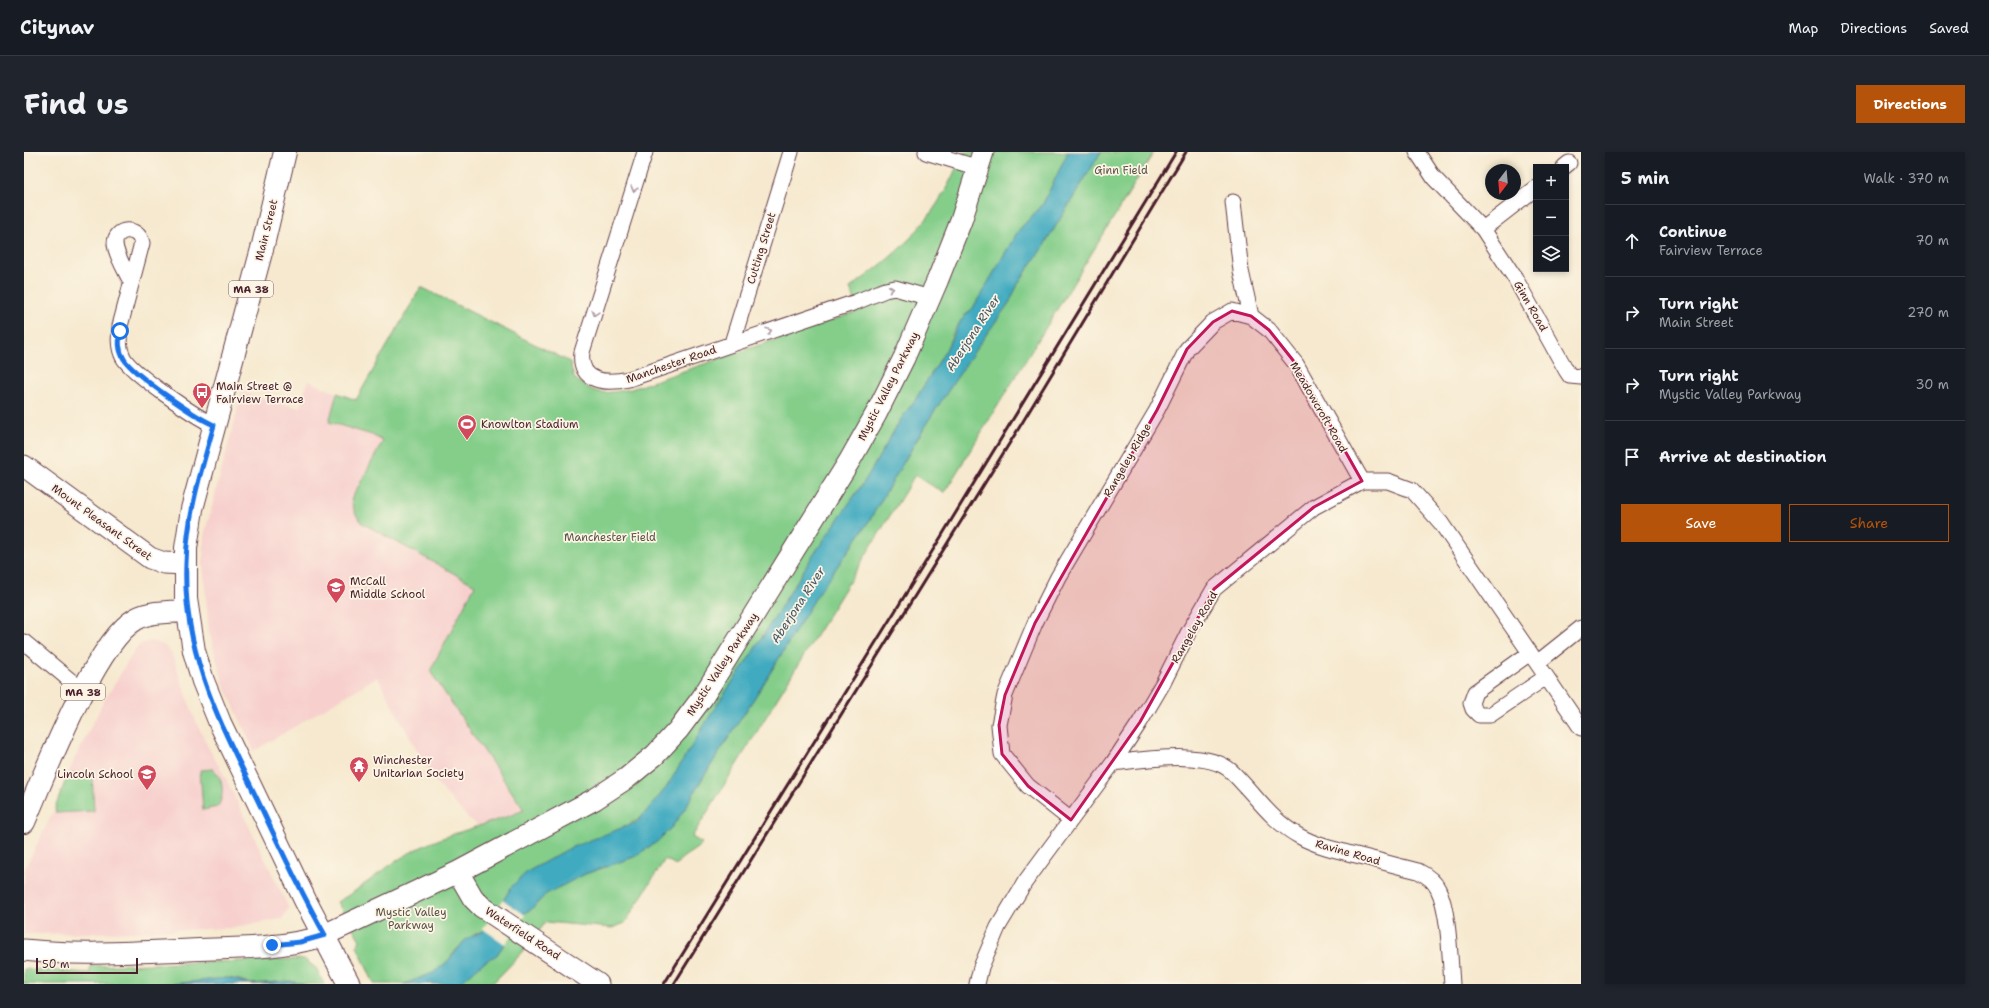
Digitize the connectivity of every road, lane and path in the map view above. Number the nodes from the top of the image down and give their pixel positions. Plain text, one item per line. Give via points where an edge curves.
1 (285, 152) edge
2 (645, 152) edge
3 (791, 152) edge
4 (926, 152) edge
5 (1417, 152) edge
6 (981, 160) edge
7 (1533, 190) edge
8 (1233, 202) dead end
9 (1483, 229) junction
10 (131, 282) dead end
11 (930, 298) junction
12 (1251, 316) junction
13 (732, 343) junction
14 (1581, 377) edge
15 (214, 425) junction
16 (24, 466) edge
17 (1362, 481) junction
18 (186, 564) junction
19 (187, 611) junction
20 (1581, 628) edge
21 (24, 642) edge
22 (1533, 658) junction
23 (1546, 677) junction
24 (83, 691) junction
25 (1581, 728) edge
26 (1113, 763) junction
27 (1071, 820) junction
28 (24, 822) edge
29 (458, 872) junction
30 (325, 935) junction
31 (24, 950) edge
32 (587, 981) edge
33 (349, 984) edge
34 (977, 984) edge
35 (1452, 984) edge

1 - 15 main road, Main Street / MA 38 via 263,245
2 -> 13 street, Manchester Road via 582,352 583,367 596,380 621,381
3 - 13 street, Cutting Street
4 - 6 street
5 - 9 street, Ginn Road via 1434,178
6 - 11 main road, Mystic Valley Parkway via 952,245
7 - 9 street
8 - 12 street via 1241,271
9 - 14 street, Ginn Road via 1515,278 1566,370 1570,376
10 - 15 street via 120,331 120,348 124,359 192,414
13 -> 11 street, Manchester Road via 885,290 900,289
11 - 29 main road, Mystic Valley Parkway via 897,373 860,443 702,698 681,726 648,760 602,794 573,812
12 - 17 street, Meadowcroft Road via 1269,330 1296,364
12 - 27 street, Rangeley Ridge via 1232,311 1213,322 1187,349 1157,410 1058,577 1005,695 999,725 1002,754 1028,786
15 - 18 main road, Main Street / MA 38 via 192,509
16 - 18 main road, Mount Pleasant Street via 150,558 164,563
17 - 22 street, Rangeley Road via 1388,481 1412,490 1441,523
17 - 26 street, Rangeley Road via 1314,507 1214,589 1163,683
18 - 19 main road, Main Street / MA 38
19 - 24 main road, MA 38 via 145,616 131,623 110,647
19 - 30 main road, Main Street via 198,665 211,704 306,902
20 - 22 street
21 - 24 street
22 - 23 street, Rangeley Road
22 - 23 street via 1475,692 1471,703 1473,709 1479,715 1490,715
23 - 25 street, Rangeley Road
24 - 28 main road, MA 38
26 - 27 street, Rangeley Road
26 - 35 street, Ravine Road via 1181,757 1208,760 1230,770 1257,802 1284,828 1299,836 1329,848 1418,871 1427,876 1442,897
27 - 34 street, Rangeley Road via 1025,882 998,927 981,967
29 - 30 main road, Mystic Valley Parkway
29 - 32 main road, Waterfield Road via 473,898
30 - 31 main road, Mystic Valley Parkway via 300,942 250,948 95,953
30 - 33 main road, Main Street

